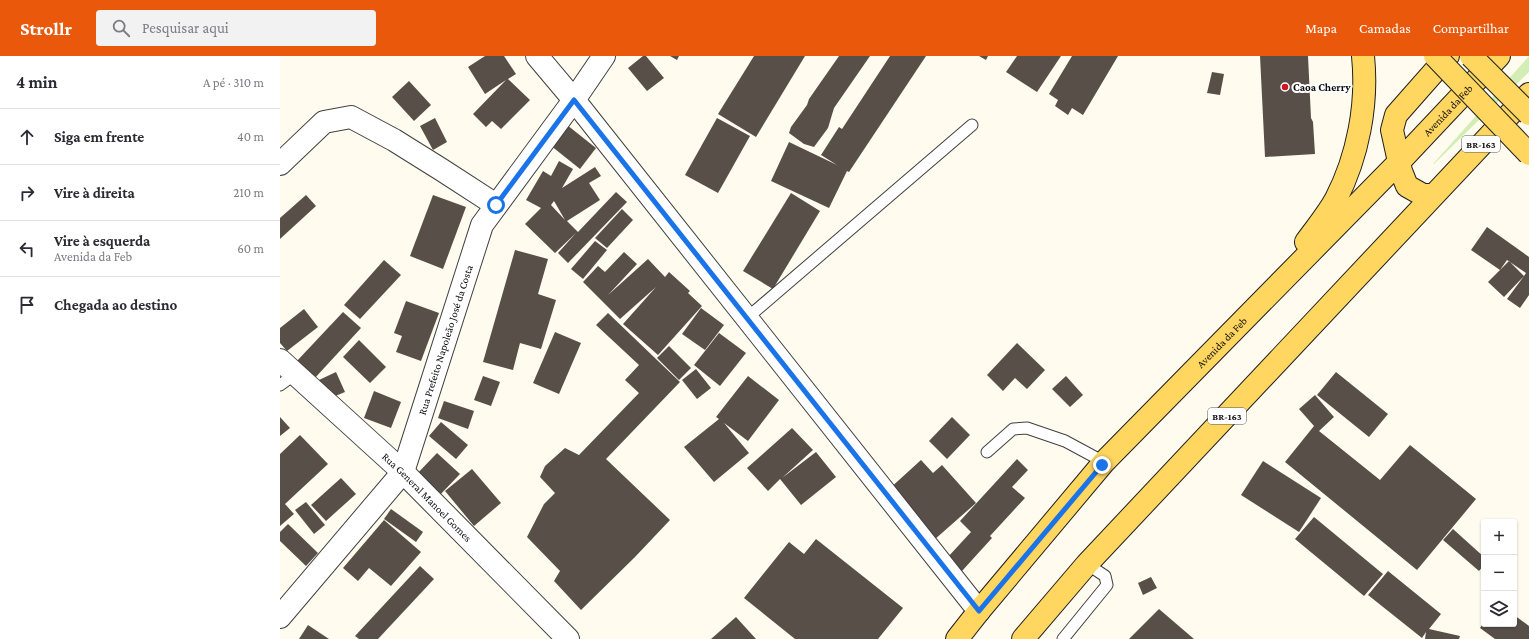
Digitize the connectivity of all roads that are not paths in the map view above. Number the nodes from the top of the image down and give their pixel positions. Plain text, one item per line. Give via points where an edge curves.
1 (537, 56) edge
2 (604, 56) edge
3 (1363, 56) edge
4 (1435, 56) edge
5 (1448, 56) edge
6 (1471, 56) edge
7 (1499, 56) edge
8 (1529, 94) edge
9 (574, 100) junction
10 (1529, 114) edge
11 (972, 125) dead end
12 (1529, 154) edge
13 (1400, 161) junction
14 (280, 164) edge
15 (1433, 195) junction
16 (496, 205) junction
17 (1273, 291) junction
18 (747, 318) junction
19 (285, 373) edge
20 (987, 452) dead end
21 (1104, 462) junction
22 (403, 472) junction
23 (1087, 564) junction
24 (979, 611) junction
25 (280, 617) edge
26 (568, 639) edge
27 (957, 639) edge
28 (1023, 639) edge
29 (1063, 639) edge

1 - 9 street
2 - 9 street, Rua Prefeito Napoleão José da Costa
3 - 17 main road via 1364,87 1360,125 1355,152 1347,174 1335,200
4 - 12 main road, BR-163, bridge
5 - 13 main road via 1396,115 1392,130
6 - 10 main road, bridge
7 - 13 main road, Avenida da Feb
8 - 15 main road, BR-163
9 - 16 street, Rua Prefeito Napoleão José da Costa
9 - 18 street
11 - 18 lane
13 - 15 main road via 1407,186 1423,195
13 - 17 main road, Avenida da Feb
14 - 16 street via 324,122 351,117 394,140
15 - 23 main road, BR-163
16 - 22 street, Rua Prefeito Napoleão José da Costa via 482,225
17 - 21 main road, Avenida da Feb
18 - 24 street
19 - 22 street, Rua General Manoel Gomes
20 - 21 lane via 1013,429 1027,428 1065,441
21 - 24 main road, Avenida da Feb
22 - 25 street, Rua Prefeito Napoleão José da Costa
22 - 26 street, Rua General Manoel Gomes
23 - 28 main road, BR-163
23 - 29 lane via 1105,576 1107,585
24 - 27 main road, Avenida da Feb

